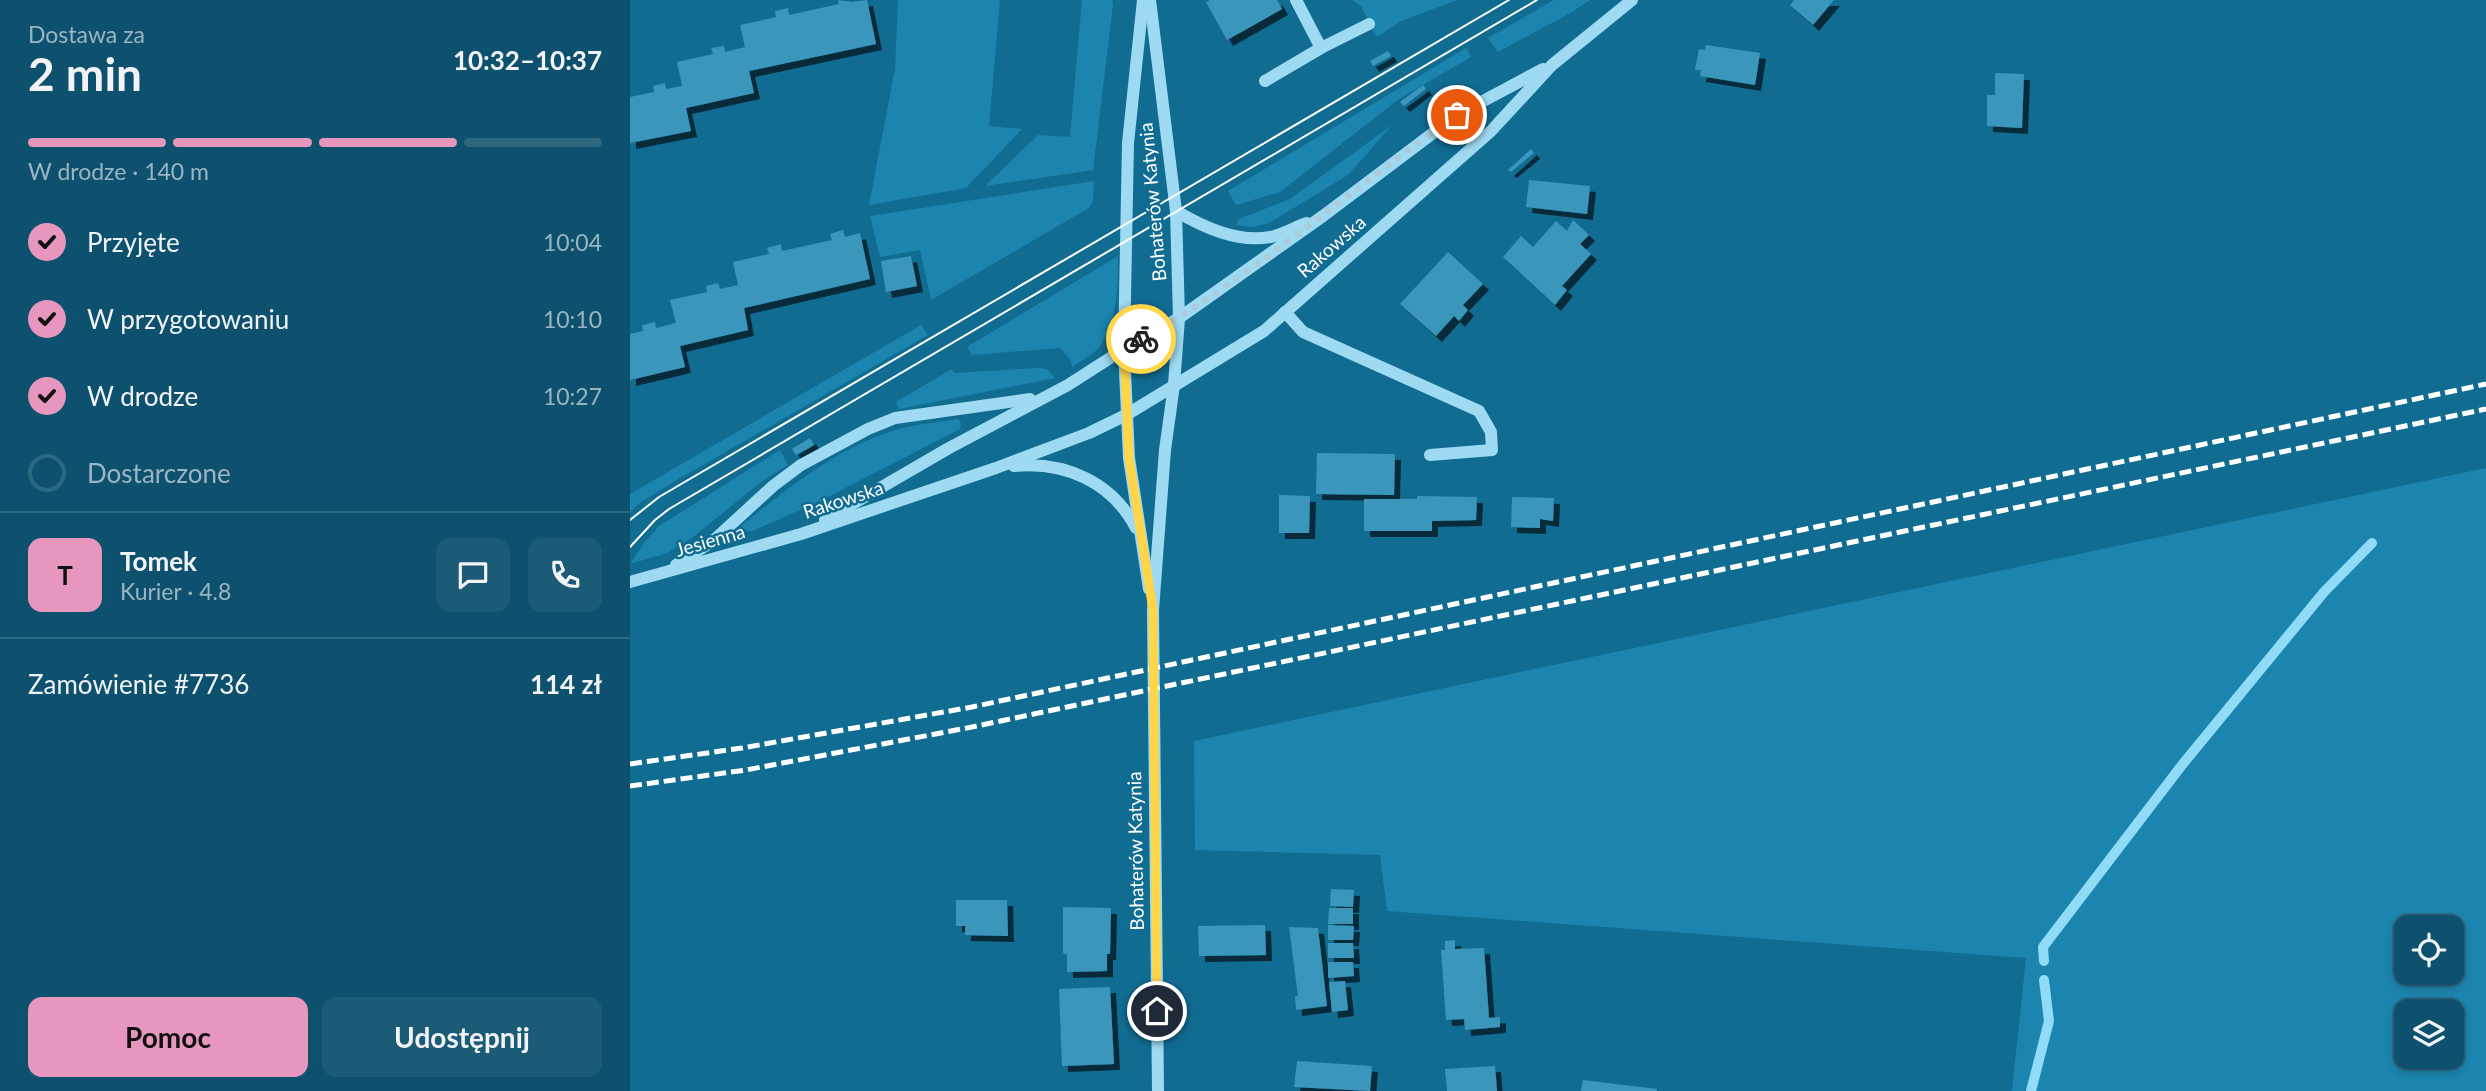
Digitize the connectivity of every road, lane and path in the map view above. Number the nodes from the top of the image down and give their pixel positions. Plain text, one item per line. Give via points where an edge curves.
1 (1143, 0) edge
2 (1150, 0) edge
3 (1296, 0) edge
4 (1632, 0) edge
5 (1369, 24) dead end
6 (1321, 48) junction
7 (1552, 65) junction
8 (1265, 82) dead end
9 (1176, 211) junction
10 (1323, 216) junction
11 (1285, 312) junction
12 (1179, 318) junction
13 (1124, 349) junction
14 (1174, 385) junction
15 (1044, 396) junction
16 (1126, 415) junction
17 (1430, 455) dead end
18 (996, 468) junction
19 (801, 534) junction
20 (1140, 536) junction
21 (657, 575) junction
22 (630, 582) edge
23 (1153, 610) junction
24 (1158, 1091) edge

1 - 13 street, Bohaterów Katynia via 1128,142
2 - 9 street, Bohaterów Katynia
3 - 6 street
4 - 7 street, Rakowska
5 - 6 street
6 - 8 street
7 - 10 street, Rakowska via 1457,115
7 - 11 street, Rakowska via 1490,131
9 - 10 street via 1220,233 1242,237 1270,237
9 - 12 street, Bohaterów Katynia
10 - 12 street, Rakowska
11 - 14 street, Rakowska via 1264,331
11 - 17 street via 1303,332 1479,411 1491,432 1492,450
12 - 13 street, Rakowska
12 - 14 street, Bohaterów Katynia
13 - 15 street, Rakowska
13 - 16 street, Bohaterów Katynia
14 - 16 street, Rakowska
14 - 23 street, Bohaterów Katynia
15 - 19 street, Rakowska
15 - 21 street via 895,418 868,429 801,465 713,541
16 - 18 street, Rakowska
16 - 20 street, Bohaterów Katynia
18 - 19 street, Rakowska
18 - 20 street via 1067,469 1093,480 1129,513
19 - 21 street, Jesienna
20 - 23 street, Bohaterów Katynia
21 - 22 street, Jesienna
23 - 24 street, Bohaterów Katynia

